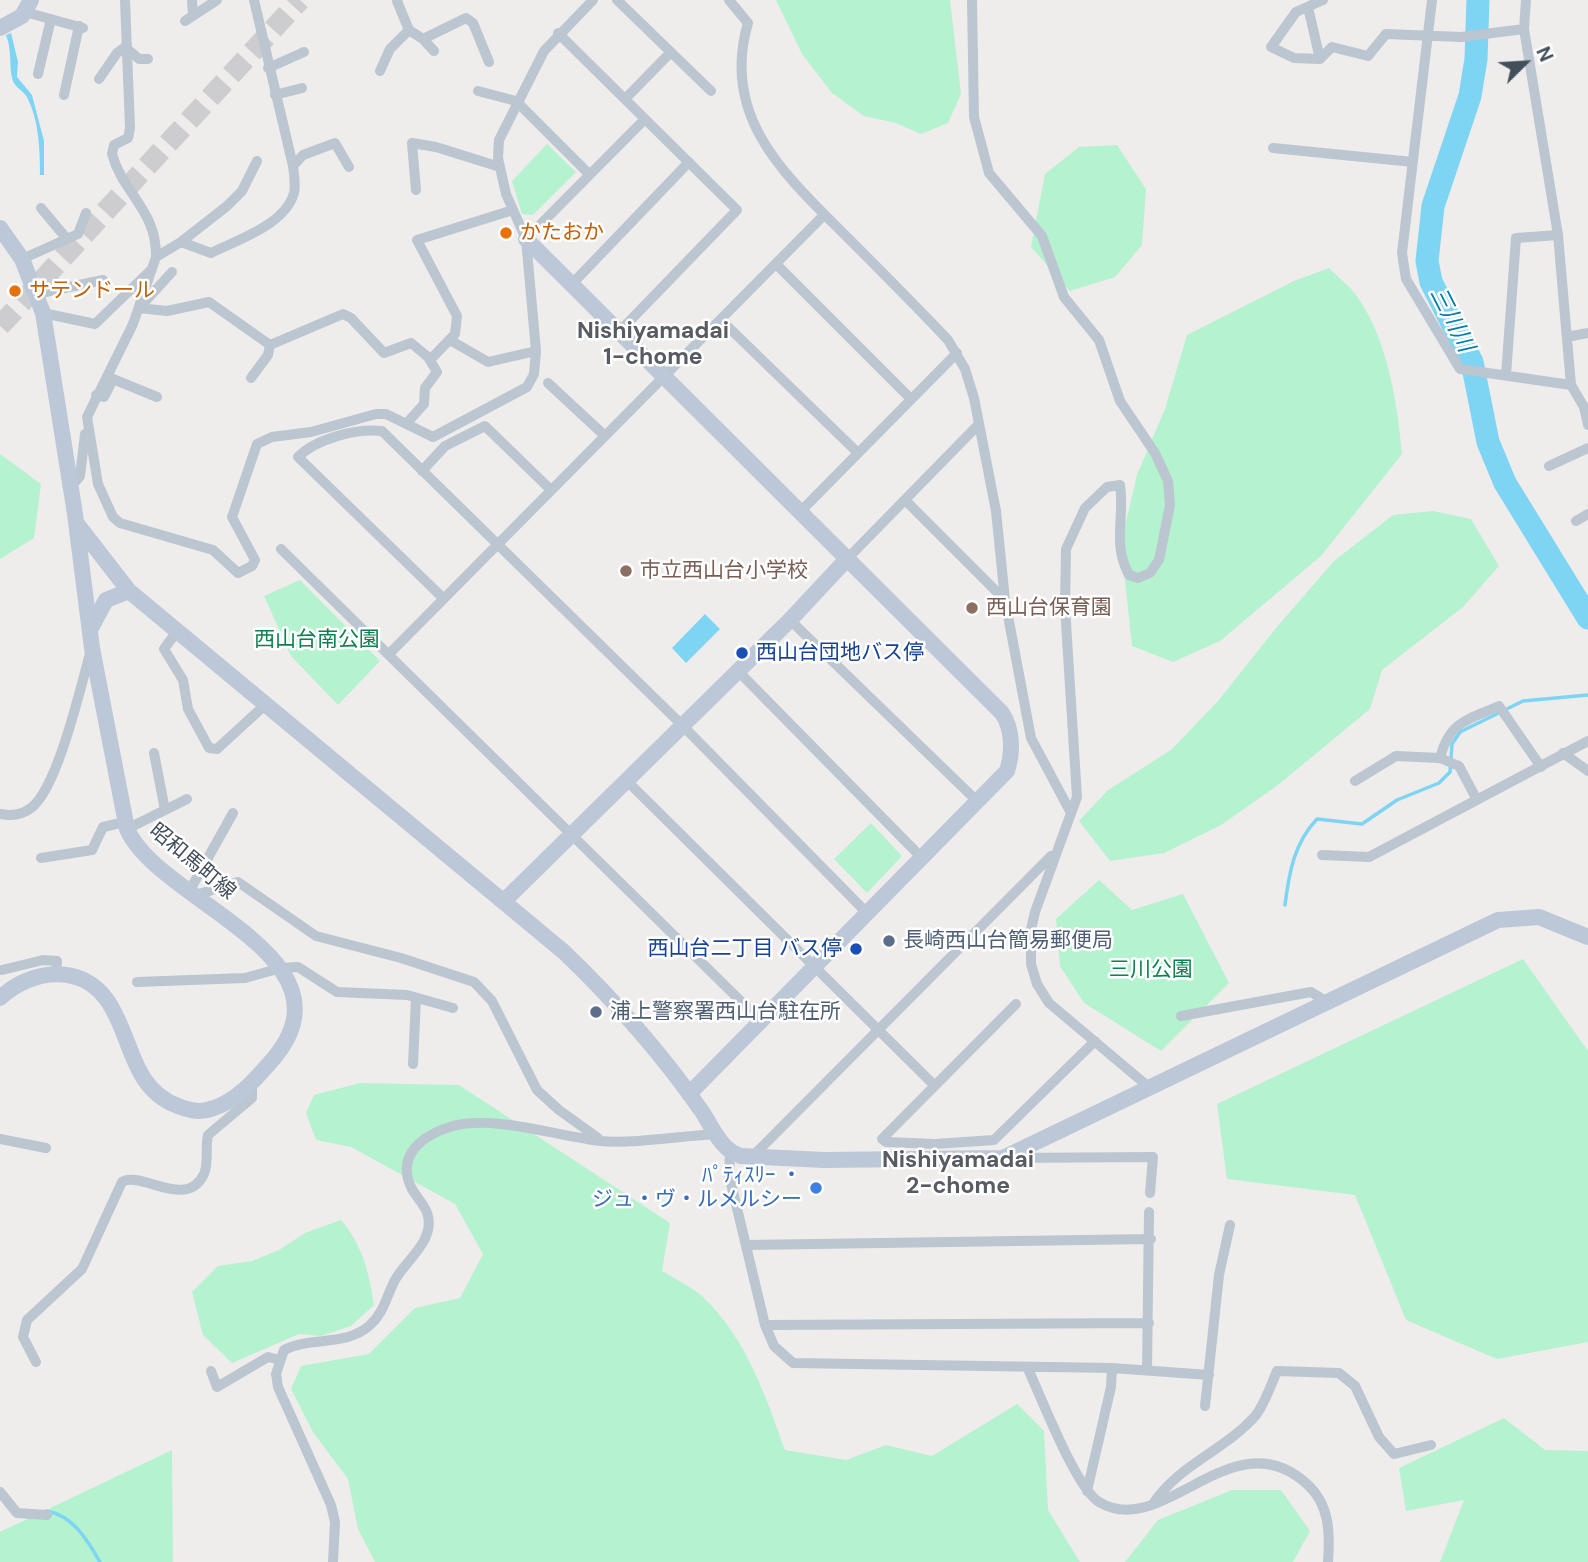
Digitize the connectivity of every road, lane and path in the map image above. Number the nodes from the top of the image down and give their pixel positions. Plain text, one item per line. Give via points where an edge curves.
1 (125, 0) edge
2 (192, 0) edge
3 (217, 0) edge
4 (254, 0) edge
5 (397, 0) edge
6 (593, 0) edge
7 (617, 0) edge
8 (729, 0) edge
9 (972, 0) edge
10 (1323, 0) edge
11 (1432, 0) edge
12 (1526, 0) edge
13 (28, 6) edge
14 (1308, 7) junction
15 (51, 19) junction
16 (0, 28) edge
17 (1524, 29) junction
18 (409, 30) junction
19 (558, 33) junction
20 (1428, 37) junction
21 (423, 39) junction
22 (125, 47) junction
23 (434, 51) dead end
24 (304, 52) dead end
25 (671, 52) junction
26 (148, 58) dead end
27 (1320, 59) junction
28 (489, 62) dead end
29 (268, 68) junction
30 (380, 72) dead end
31 (38, 74) dead end
32 (99, 79) dead end
33 (302, 89) dead end
34 (478, 91) dead end
35 (711, 91) dead end
36 (64, 95) dead end
37 (275, 95) junction
38 (626, 98) junction
39 (516, 101) junction
40 (645, 119) junction
41 (1273, 148) dead end
42 (257, 161) dead end
43 (689, 162) junction
44 (1413, 162) junction
45 (293, 166) junction
46 (349, 166) dead end
47 (500, 167) junction
48 (589, 174) junction
49 (415, 190) dead end
50 (41, 208) dead end
51 (513, 210) junction
52 (86, 213) dead end
53 (824, 215) junction
54 (0, 228) edge
55 (1558, 235) junction
56 (67, 239) junction
57 (526, 239) junction
58 (181, 242) junction
59 (156, 257) junction
60 (22, 259) junction
61 (776, 264) junction
62 (152, 269) junction
63 (172, 272) dead end
64 (103, 280) dead end
65 (572, 284) junction
66 (36, 294) junction
67 (139, 308) junction
68 (43, 313) junction
69 (721, 320) junction
70 (620, 331) junction
71 (1588, 333) edge
72 (1567, 337) junction
73 (450, 340) junction
74 (270, 345) junction
75 (536, 351) junction
76 (957, 353) junction
77 (430, 360) junction
78 (1506, 375) junction
79 (663, 376) junction
80 (251, 378) dead end
81 (548, 383) dead end
82 (1571, 385) junction
83 (96, 395) junction
84 (157, 397) dead end
85 (911, 399) junction
86 (406, 424) junction
87 (979, 424) junction
88 (1588, 425) edge
89 (86, 428) junction
90 (604, 435) junction
91 (1588, 448) edge
92 (857, 452) junction
93 (1549, 466) dead end
94 (422, 471) junction
95 (71, 486) junction
96 (551, 490) junction
97 (905, 500) junction
98 (799, 513) junction
99 (1588, 513) edge
100 (1576, 521) dead end
101 (76, 523) junction
102 (497, 545) junction
103 (281, 549) dead end
104 (847, 558) junction
105 (129, 591) junction
106 (443, 598) junction
107 (1005, 600) junction
108 (790, 620) junction
109 (90, 630) junction
110 (177, 631) junction
111 (92, 648) junction
112 (389, 654) junction
113 (738, 671) junction
114 (266, 704) junction
115 (683, 726) junction
116 (1031, 738) junction
117 (1011, 739) junction
118 (1588, 741) edge
119 (154, 753) dead end
120 (1563, 753) junction
121 (1444, 759) junction
122 (1541, 767) junction
123 (1588, 771) edge
124 (627, 781) junction
125 (1355, 781) dead end
126 (187, 799) dead end
127 (1477, 800) junction
128 (978, 802) junction
129 (165, 810) junction
130 (233, 813) dead end
131 (1071, 813) junction
132 (0, 814) edge
133 (126, 825) junction
134 (571, 837) junction
135 (1055, 851) junction
136 (1322, 855) dead end
137 (41, 858) dead end
138 (922, 858) junction
139 (193, 892) junction
140 (504, 901) junction
141 (867, 913) junction
142 (1588, 937) edge
143 (281, 968) junction
144 (815, 968) junction
145 (2, 970) dead end
146 (56, 973) junction
147 (137, 982) dead end
148 (0, 998) edge
149 (416, 998) junction
150 (1326, 1002) junction
151 (1016, 1004) dead end
152 (453, 1008) dead end
153 (1181, 1016) dead end
154 (762, 1022) junction
155 (877, 1030) junction
156 (1095, 1041) junction
157 (413, 1064) dead end
158 (252, 1082) junction
159 (933, 1084) junction
160 (1150, 1088) junction
161 (689, 1094) junction
162 (716, 1134) junction
163 (0, 1139) edge
164 (602, 1141) junction
165 (46, 1148) dead end
166 (730, 1153) junction
167 (751, 1158) junction
168 (1003, 1158) junction
169 (1150, 1194) dead end
170 (1149, 1212) dead end
171 (1230, 1225) dead end
172 (1151, 1239) junction
173 (746, 1245) junction
174 (1149, 1323) junction
175 (765, 1325) junction
176 (280, 1360) junction
177 (36, 1362) dead end
178 (1027, 1367) junction
179 (1112, 1368) junction
180 (1147, 1370) junction
181 (211, 1371) dead end
182 (1209, 1376) junction
183 (1205, 1406) dead end
184 (1431, 1445) dead end
185 (1087, 1490) junction
186 (0, 1492) edge
187 (1153, 1504) junction
188 (47, 1515) dead end
189 (333, 1562) edge
190 (1328, 1562) edge

1 - 22 street
2 - 3 street via 189,18
4 - 29 street
5 - 18 street
6 - 19 street
7 - 25 street
8 - 53 street via 748,23 742,86 752,121 775,161
9 - 131 street via 974,117 989,173 1042,236 1064,297 1099,340 1120,401 1168,481 1170,505 1159,560 1150,573 1138,578 1129,575 1120,558 1124,508 1120,485 1107,487 1085,508 1066,549 1065,607 1077,797
10 - 14 street
11 - 20 street
12 - 17 street
13 - 15 street
13 - 16 street
14 - 27 street
14 - 27 street via 1296,12 1271,47 1294,58
15 - 31 street
15 - 36 street via 81,27
17 - 20 street
17 - 55 street
18 - 21 street
18 - 30 street via 390,49
19 - 38 street
19 - 39 street
20 - 27 street via 1386,34 1368,56 1332,47
20 - 44 street
21 - 23 street
21 - 28 street via 466,18 473,23
22 - 26 street via 139,59
22 - 32 street
22 - 59 street via 129,136 114,145 112,154 149,216
24 - 29 street
25 - 35 street
25 - 38 street
29 - 37 street
33 - 37 street
34 - 39 street
37 - 45 street
38 - 40 street
39 - 47 street via 499,140
39 - 48 street
40 - 43 street
40 - 48 street
41 - 44 street
42 - 58 street via 242,191
43 - 65 street
43 - 70 street via 737,210
44 - 78 street via 1402,253 1406,279 1460,369
45 - 46 street via 303,155 335,143
45 - 58 street via 293,194 273,219 211,253
47 - 49 street via 412,144
47 - 51 street
48 - 57 street
50 - 56 street
51 - 57 street
51 - 73 street via 417,240 457,316
52 - 56 street via 78,234
53 - 61 street
53 - 76 street
54 - 60 street, 昭和馬町線
55 - 72 street
55 - 78 street via 1516,238
56 - 60 street
57 - 65 street
57 - 75 street
58 - 59 street
59 - 62 street
60 - 66 street, 昭和馬町線
61 - 69 street
61 - 85 street
62 - 67 street
62 - 68 street via 95,324
63 - 67 street
64 - 66 street
65 - 70 street
66 - 68 street, 昭和馬町線
67 - 74 street via 167,311 209,302
67 - 83 street
68 - 95 street, 昭和馬町線
69 - 79 street
69 - 92 street
70 - 79 street
71 - 72 street
72 - 82 street
73 - 75 street via 488,362
73 - 77 street
74 - 77 street via 343,314 384,353 411,342
74 - 80 street
75 - 86 street via 534,374 518,394 433,437
76 - 85 street
76 - 87 street
77 - 86 street via 437,372 425,388 424,404
78 - 82 street
79 - 90 street
79 - 98 street
81 - 90 street
82 - 88 street
83 - 84 street via 104,397 113,379
83 - 89 street
85 - 92 street
86 - 89 street via 376,414 257,444 232,517 255,559 238,573 213,550 129,527 113,517 98,484
87 - 97 street
87 - 107 street via 996,511
89 - 95 street via 80,476
90 - 96 street
91 - 93 street
92 - 98 street
94 - 96 street via 445,446 485,426
94 - 102 street
94 - 106 street via 382,431 368,429 308,446 298,457
95 - 101 street, 昭和馬町線
96 - 102 street
97 - 104 street
97 - 107 street
98 - 104 street
99 - 100 street
101 - 105 street
101 - 109 street, 昭和馬町線
102 - 106 street
102 - 115 street
103 - 112 street
104 - 108 street
104 - 117 street via 1002,713
105 - 109 street via 106,600
105 - 110 street
106 - 112 street
107 - 116 street
108 - 113 street
108 - 128 street
109 - 111 street, 昭和馬町線
110 - 114 street
110 - 114 street via 164,649 183,680 188,709 209,748 217,749
111 - 132 street via 51,781 30,809
111 - 133 street, 昭和馬町線
112 - 134 street
113 - 115 street
113 - 138 street
114 - 140 street
115 - 124 street
115 - 141 street
116 - 117 street
116 - 131 street
117 - 128 street via 1007,771
118 - 120 street
119 - 129 street
120 - 122 street
120 - 123 street
121 - 122 street via 1446,737 1452,730 1499,706
121 - 125 street via 1396,756
121 - 127 street via 1459,766
122 - 127 street
124 - 134 street
124 - 144 street
126 - 129 street
127 - 136 street via 1369,857
128 - 138 street
129 - 133 street
130 - 139 street
131 - 135 street
133 - 137 street via 103,827 92,850
133 - 139 street, 昭和馬町線 via 136,844
134 - 140 street
134 - 154 street
135 - 155 street
135 - 156 street via 1031,929 1031,964 1049,1003
138 - 141 street
139 - 143 street, 昭和馬町線
139 - 164 street via 238,882 316,936 474,982 492,1001 537,1090
140 - 161 street via 591,977
141 - 144 street
142 - 150 street via 1539,917 1499,920
143 - 147 street via 245,978
143 - 149 street via 298,967 337,992
143 - 158 street, 昭和馬町線 via 292,991 293,1031
144 - 154 street
144 - 155 street
145 - 146 street via 43,960 57,961
146 - 148 street via 26,980
146 - 158 street, 昭和馬町線 via 86,983 105,998 142,1079 163,1100 204,1111 233,1099
149 - 152 street
149 - 157 street
150 - 153 street via 1311,992
150 - 160 street
151 - 159 street
154 - 161 street
155 - 159 street
155 - 167 street
156 - 159 street via 994,1140 935,1144 882,1139
156 - 160 street
158 - 177 street via 252,1098 208,1135 204,1174 195,1183 168,1189 131,1178 122,1182 82,1269 27,1320 23,1337
160 - 168 street
161 - 162 street
162 - 164 street
162 - 166 street
163 - 165 street
164 - 176 street via 514,1125 455,1125 424,1139 412,1149 406,1174 429,1217 428,1227 414,1258 396,1278 381,1314 349,1338 291,1347
166 - 167 street
166 - 173 street via 729,1175
167 - 168 street
168 - 169 street via 1153,1157
170 - 172 street
171 - 182 street via 1219,1275
172 - 173 street
172 - 174 street
173 - 175 street
174 - 175 street
174 - 180 street
175 - 178 street via 774,1346 793,1363
176 - 181 street via 268,1357 217,1387
176 - 189 street via 278,1387 333,1513
178 - 179 street
178 - 185 street
179 - 180 street
179 - 185 street
180 - 182 street
182 - 183 street
184 - 187 street via 1394,1454 1379,1437 1355,1386 1339,1373 1277,1371 1258,1413 1165,1486
185 - 187 street via 1100,1502 1118,1508
186 - 188 street via 16,1513
187 - 190 street via 1233,1468 1262,1461 1295,1473 1321,1501 1329,1528

